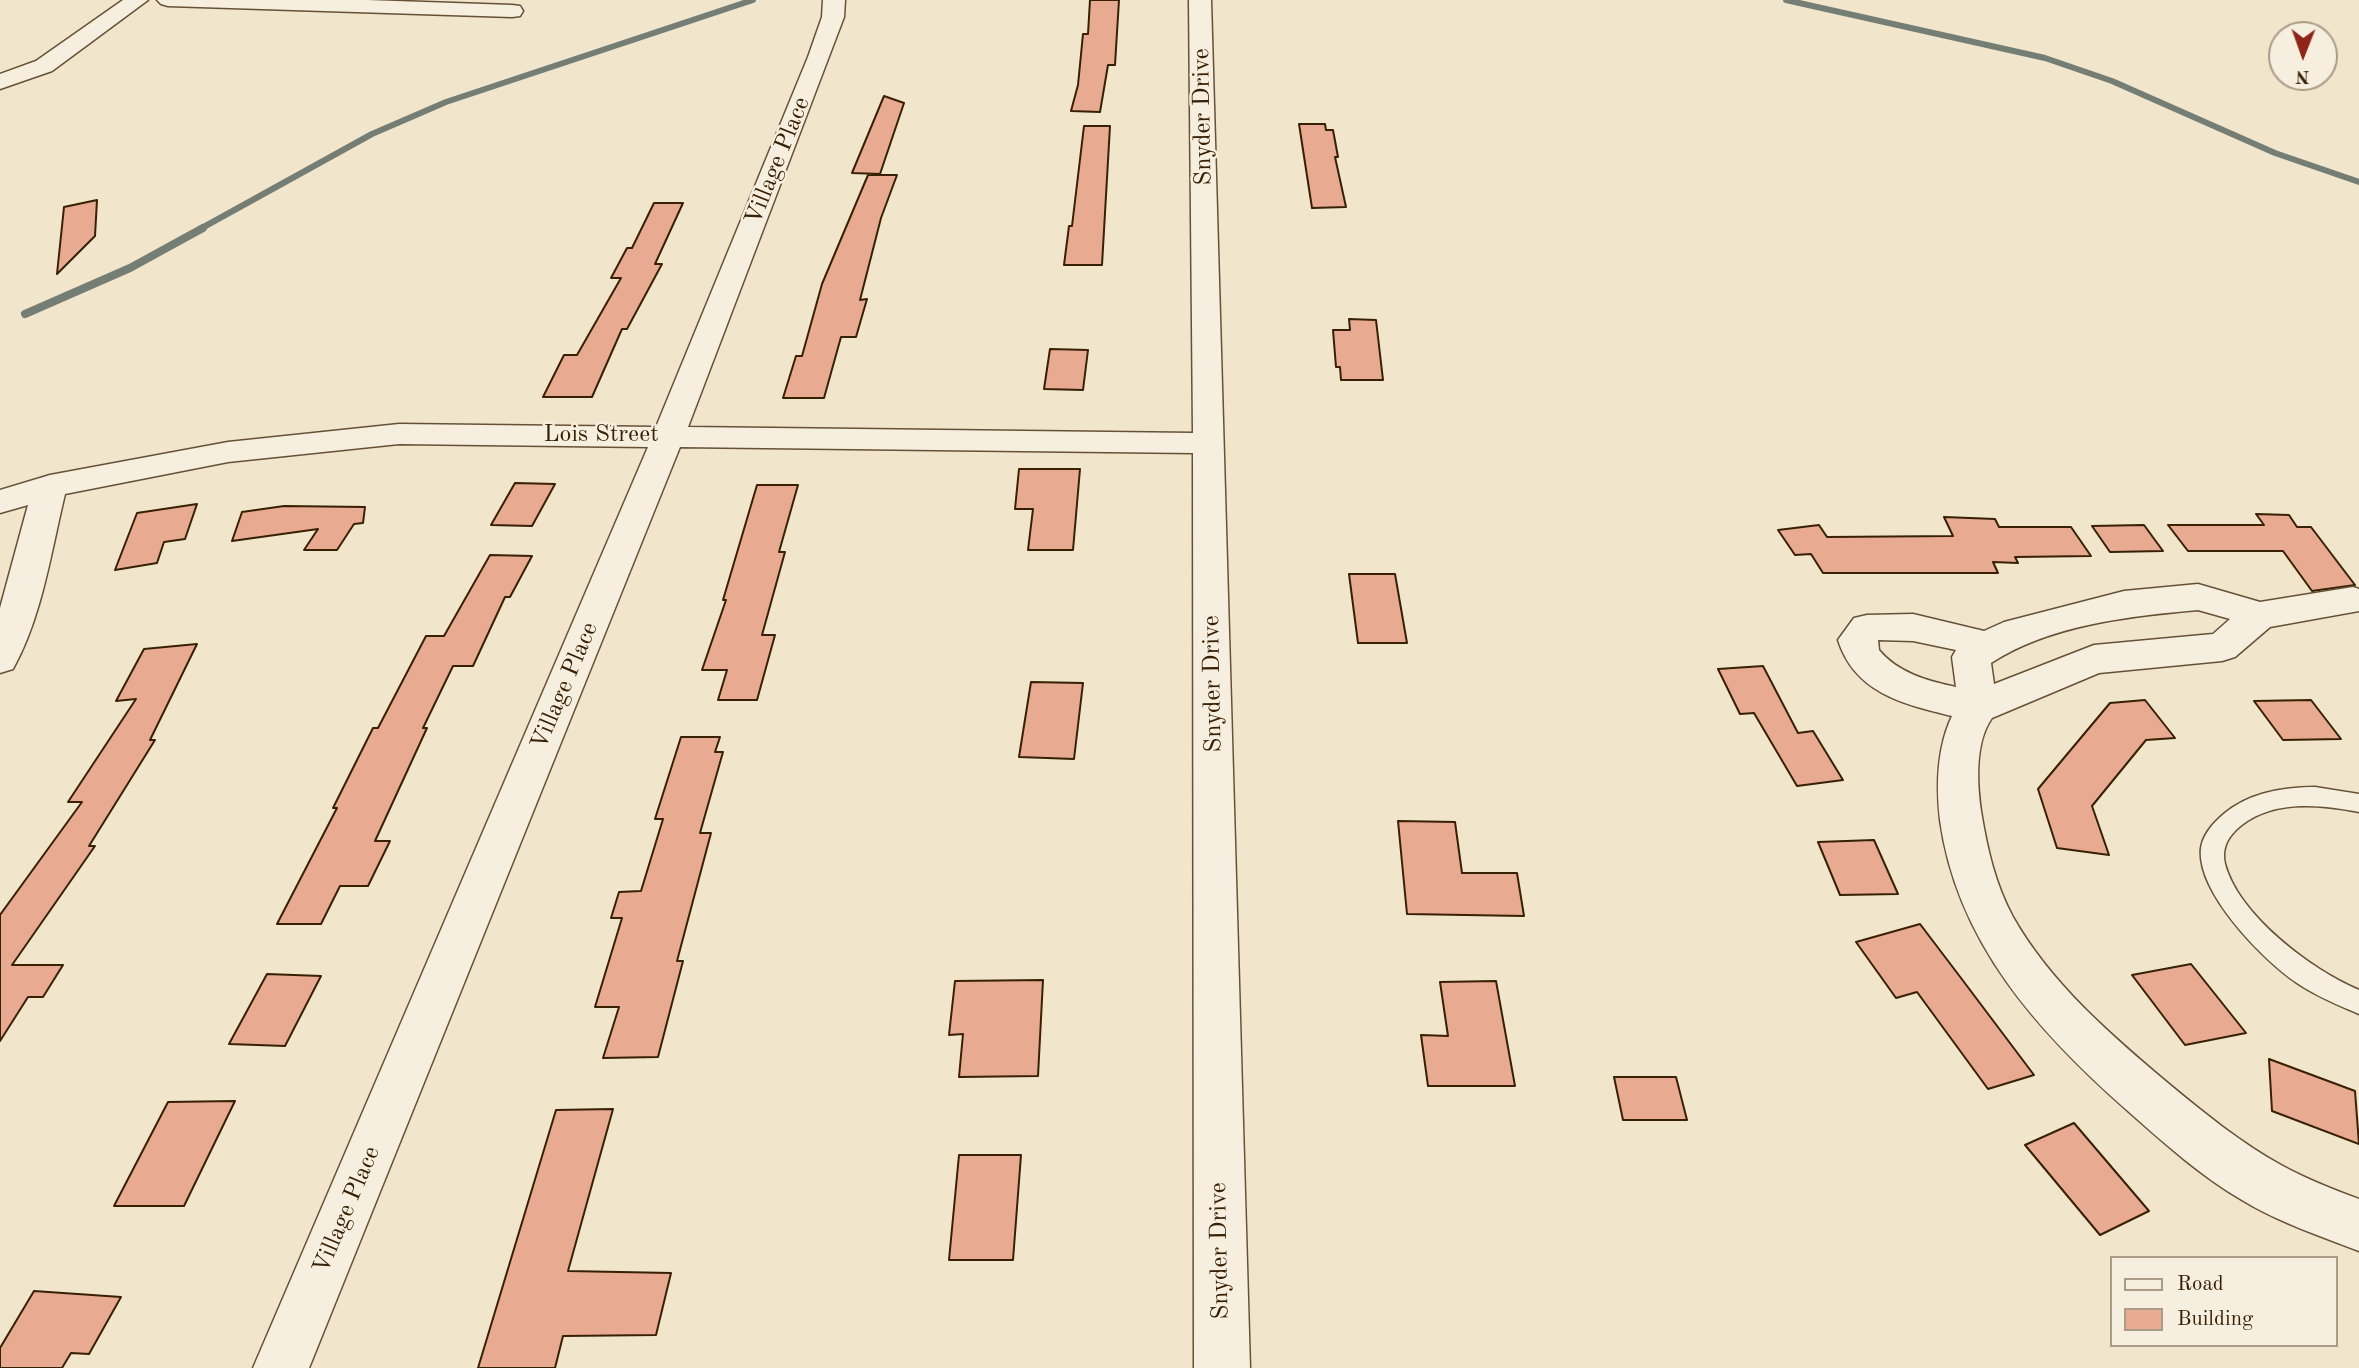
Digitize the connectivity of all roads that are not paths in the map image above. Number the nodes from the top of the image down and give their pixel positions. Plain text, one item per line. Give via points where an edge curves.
1 (137, 0) edge
2 (168, 0) edge
3 (834, 0) edge
4 (1200, 0) edge
5 (512, 12) dead end
6 (0, 82) edge
7 (669, 435) junction
8 (1209, 443) junction
9 (50, 486) junction
10 (0, 502) edge
11 (2353, 600) dead end
12 (2260, 615) junction
13 (1988, 646) junction
14 (0, 659) edge
15 (1978, 707) junction
16 (2359, 803) edge
17 (2359, 1003) edge
18 (2359, 1225) edge
19 (281, 1368) edge
20 (1222, 1368) edge

1 - 6 street via 44,66
2 - 5 street
3 - 7 street, Village Place via 833,18 819,57
4 - 8 street, Snyder Drive
7 - 8 street, Lois Street
7 - 9 street, Lois Street via 399,434 228,452
7 - 19 street, Village Place
8 - 20 street, Snyder Drive
9 - 10 street, Lois Street
9 - 14 street via 22,598
11 - 12 street
12 - 13 street via 2198,597 2124,604 2004,636
12 - 15 street via 2222,647 2094,659
13 - 15 street via 1971,657
13 - 15 street via 1939,632 1888,625 1867,628 1857,640 1862,656 1882,675 1925,695
15 - 18 street via 1965,735 1958,782 1961,835 1972,878 1993,925 2024,974 2118,1072 2194,1137 2261,1182
16 - 17 lane via 2284,797 2232,818 2213,846 2214,862 2227,893 2251,926 2303,974

